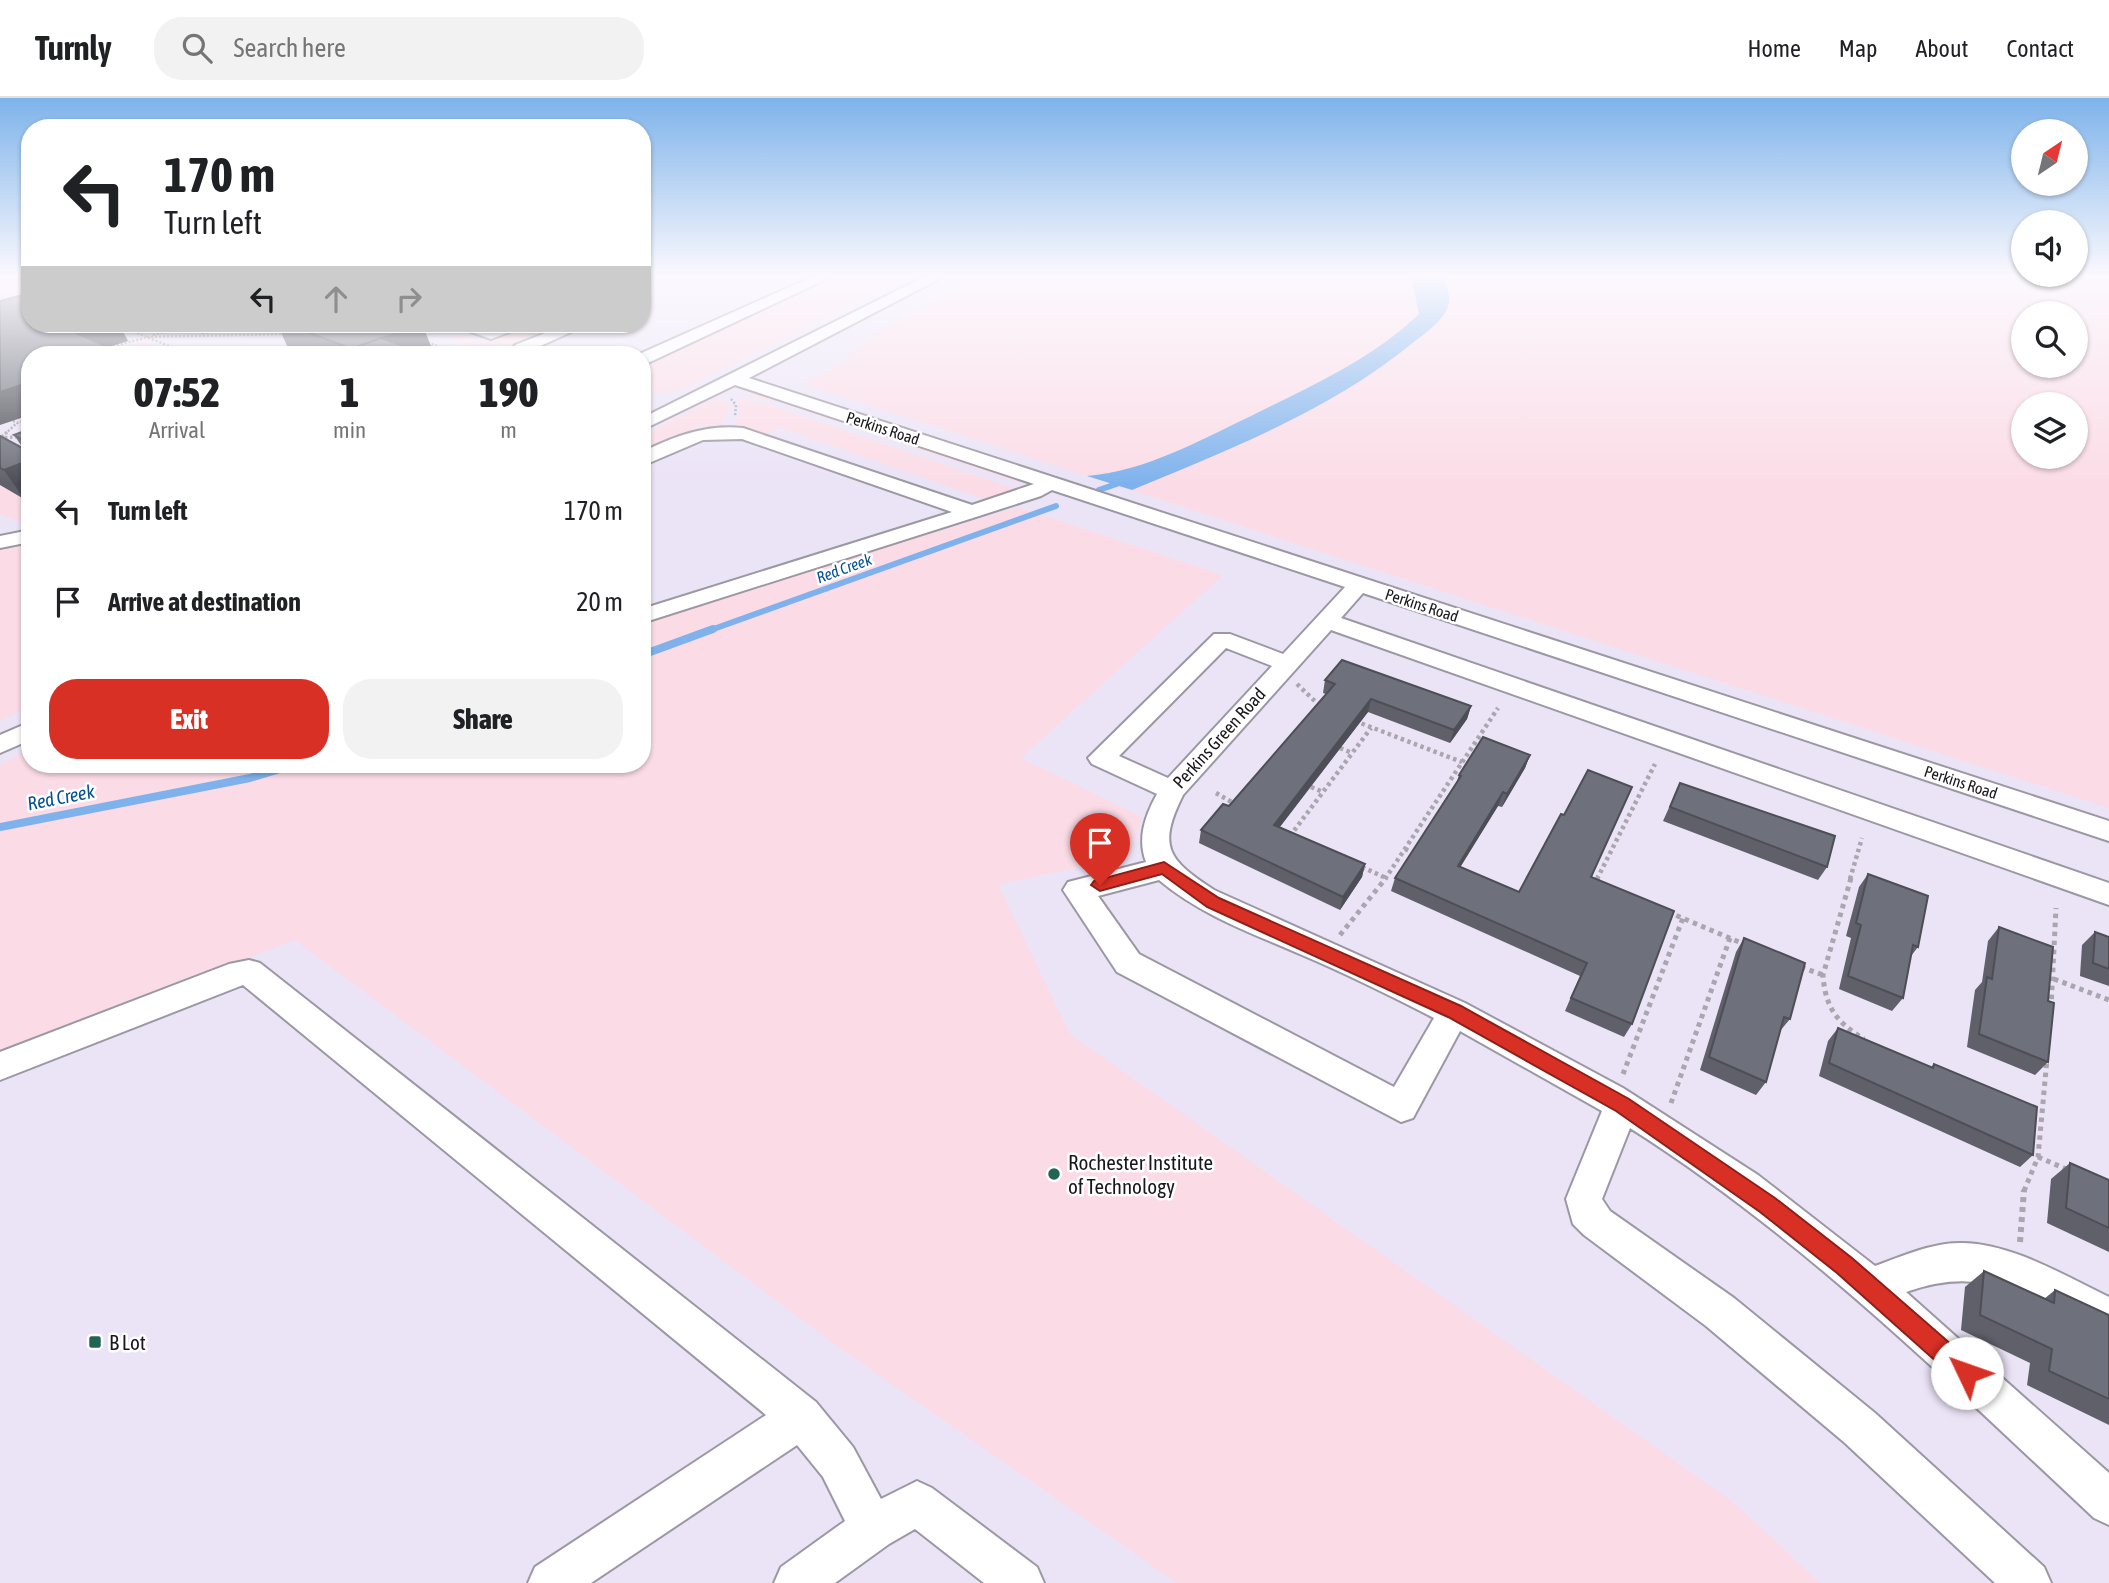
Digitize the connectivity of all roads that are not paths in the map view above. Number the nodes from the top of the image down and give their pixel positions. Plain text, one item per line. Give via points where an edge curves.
1 (672, 345) edge
2 (801, 345) edge
3 (651, 355) edge
4 (735, 379) junction
5 (651, 421) edge
6 (651, 456) edge
7 (1049, 483) junction
8 (972, 512) junction
9 (1359, 585) junction
10 (651, 613) edge
11 (1327, 621) junction
12 (1284, 665) junction
13 (21, 734) edge
14 (0, 745) edge
15 (1172, 790) junction
16 (2109, 831) edge
17 (1164, 868) junction
18 (2109, 894) edge
19 (1454, 1012) junction
20 (0, 1066) edge
21 (1618, 1102) junction
22 (1868, 1287) junction
23 (2109, 1318) edge
24 (801, 1417) junction
25 (2109, 1503) edge
26 (873, 1528) junction
27 (551, 1583) edge
28 (797, 1583) edge
29 (1021, 1583) edge
30 (2028, 1583) edge

1 - 3 street
2 - 4 street
4 - 5 street
4 - 7 street, Perkins Road
6 - 8 street via 692,435 741,432
7 - 8 street
7 - 9 street, Perkins Road
8 - 10 street
9 - 11 street, Perkins Green Road
9 - 16 street, Perkins Road
11 - 12 street, Perkins Green Road
11 - 18 street
12 - 15 street, Perkins Green Road
12 - 15 street via 1222,639 1101,758
13 - 14 street
15 - 17 street, Perkins Green Road via 1159,814 1155,845
17 - 19 street via 1213,902
17 - 19 street via 1078,890 1128,963 1401,1107
19 - 21 street
20 - 24 street via 249,972
21 - 22 street via 1767,1205
21 - 30 street via 1584,1199 1586,1212 1720,1312 1860,1428
22 - 23 street via 1930,1265 1965,1261 2026,1279
22 - 25 street
24 - 26 street via 838,1462
24 - 27 street
26 - 28 street
26 - 29 street via 917,1503

